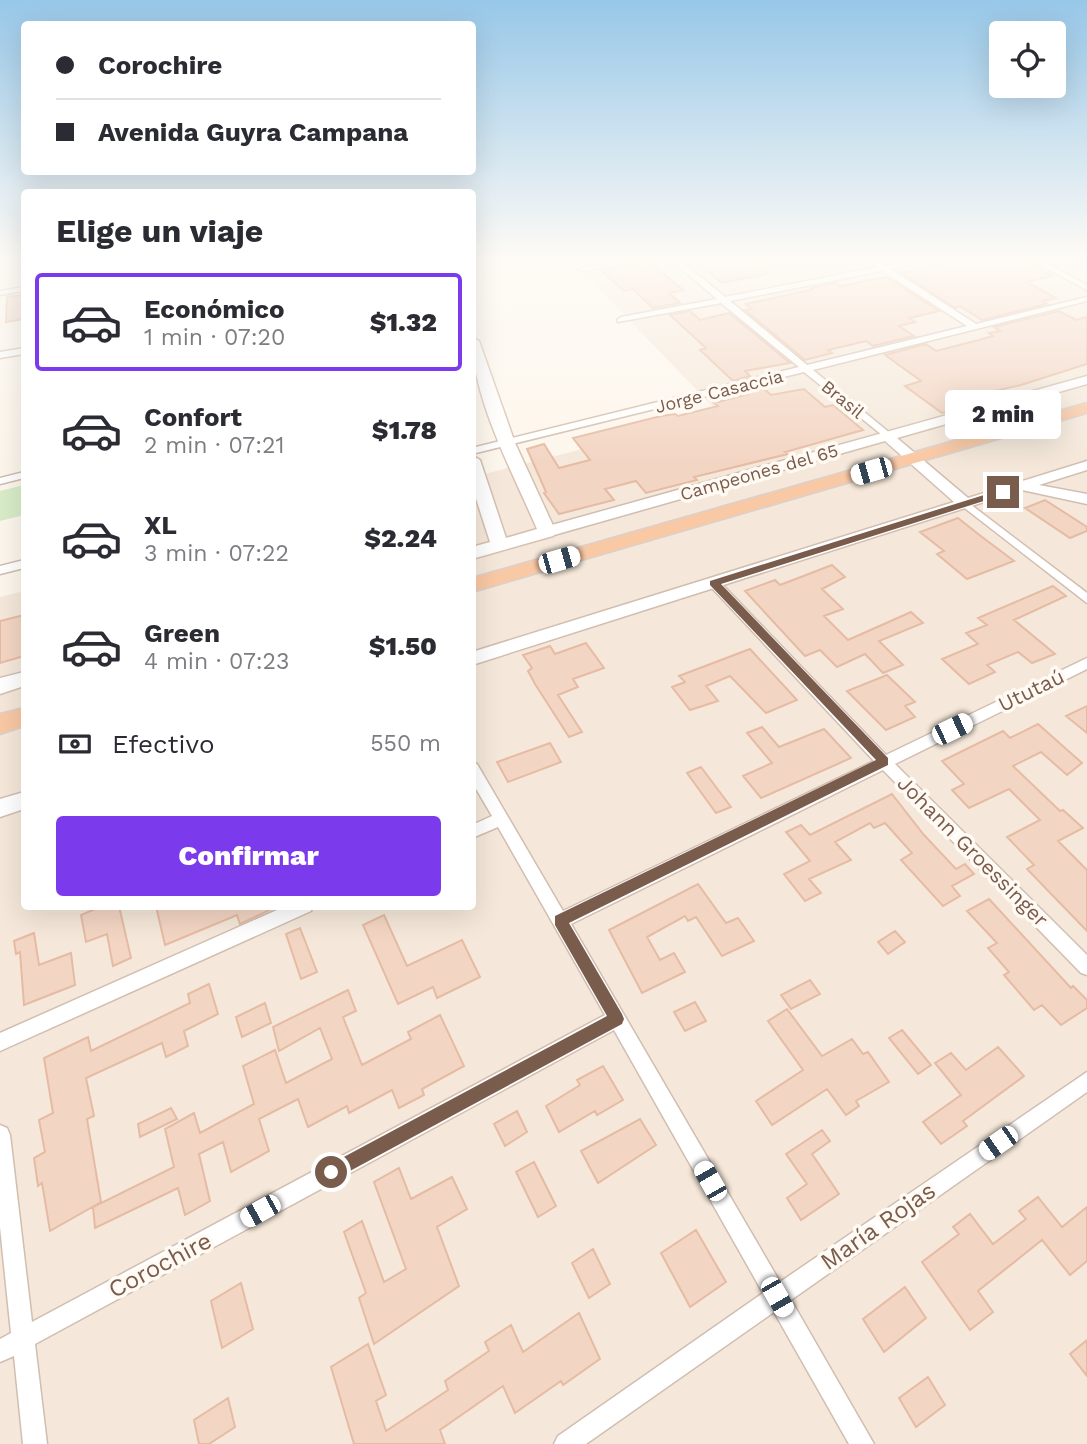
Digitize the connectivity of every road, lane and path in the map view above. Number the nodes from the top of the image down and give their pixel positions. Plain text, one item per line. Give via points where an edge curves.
1 (757, 327) edge
2 (973, 327) edge
3 (21, 352) edge
4 (476, 353) edge
5 (0, 355) edge
6 (806, 369) junction
7 (1087, 380) edge
8 (1087, 408) edge
9 (887, 436) junction
10 (507, 443) junction
11 (476, 450) edge
12 (912, 459) junction
13 (1087, 465) edge
14 (476, 472) edge
15 (1055, 475) junction
16 (21, 476) edge
17 (0, 481) edge
18 (1087, 482) edge
19 (1022, 486) junction
20 (1087, 499) edge
21 (966, 504) junction
22 (547, 532) junction
23 (500, 545) junction
24 (476, 552) edge
25 (21, 565) edge
26 (0, 570) edge
27 (714, 583) junction
28 (476, 584) edge
29 (1087, 598) edge
30 (476, 658) edge
31 (1087, 663) edge
32 (21, 680) edge
33 (0, 686) edge
34 (21, 718) edge
35 (0, 724) edge
36 (884, 762) junction
37 (476, 775) edge
38 (21, 802) edge
39 (0, 808) edge
40 (501, 819) junction
41 (476, 830) edge
42 (296, 910) edge
43 (560, 921) junction
44 (1087, 967) edge
45 (616, 1019) junction
46 (0, 1042) edge
47 (1087, 1081) edge
48 (0, 1135) edge
49 (777, 1297) junction
50 (22, 1339) junction
51 (0, 1352) edge
52 (35, 1444) edge
53 (566, 1444) edge
54 (862, 1444) edge

1 - 6 street, Brasil
2 - 6 street, Jorge Casaccia
3 - 5 street
4 - 10 main road
6 - 9 street, Brasil
6 - 10 street, Jorge Casaccia
7 - 9 street, Campeones del 65
8 - 12 highway
9 - 12 street, Brasil
9 - 22 street, Campeones del 65
10 - 11 street, Jorge Casaccia
10 - 22 main road
12 - 21 street, Brasil
12 - 28 highway
13 - 15 street
14 - 23 main road
15 - 18 street
15 - 19 street
16 - 17 street
19 - 20 street
19 - 21 street
21 - 27 street
21 - 29 street
22 - 23 main road, Campeones del 65
23 - 24 main road, Campeones del 65
25 - 26 street
27 - 30 street
27 - 36 street, Johann Groessinger
31 - 36 street, Ututaú
32 - 33 main road
34 - 35 highway
36 - 43 street, Ututaú
36 - 44 street, Johann Groessinger
37 - 40 street
38 - 39 street
40 - 41 street
40 - 43 street
42 - 46 street
43 - 45 street
45 - 49 street
45 - 50 street, Corochire
47 - 49 street, María Rojas
48 - 50 street
49 - 53 street, María Rojas
49 - 54 street
50 - 51 street, Corochire
50 - 52 street

